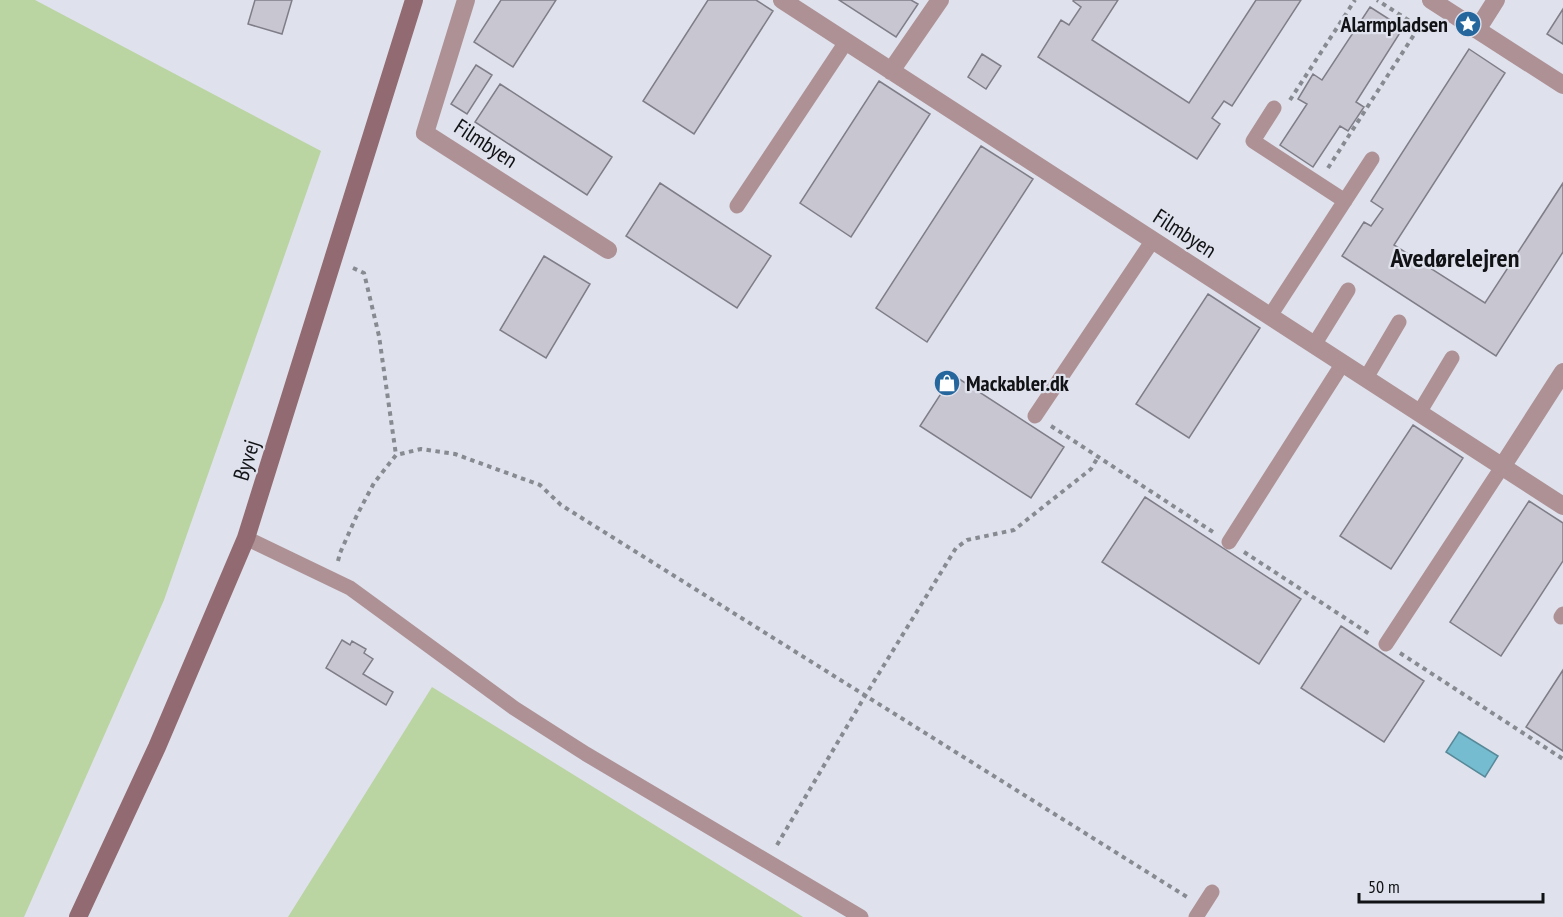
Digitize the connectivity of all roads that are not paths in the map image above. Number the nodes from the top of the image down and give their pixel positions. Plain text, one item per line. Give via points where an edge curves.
1 (414, 0) edge
2 (466, 0) edge
3 (782, 0) edge
4 (940, 0) edge
5 (1431, 0) edge
6 (1496, 0) edge
7 (1477, 30) junction
8 (846, 42) junction
9 (891, 71) junction
10 (1563, 85) edge
11 (1274, 108) road end
12 (1372, 159) dead end
13 (1345, 201) junction
14 (738, 206) dead end
15 (1153, 240) junction
16 (608, 250) dead end
17 (1348, 290) dead end
18 (1270, 316) junction
19 (1399, 322) dead end
20 (1314, 345) junction
21 (1452, 358) dead end
22 (1343, 363) junction
23 (1563, 372) edge
24 (1366, 378) junction
25 (1419, 413) junction
26 (1035, 416) road end
27 (1502, 467) junction
28 (1563, 506) edge
29 (246, 538) junction
30 (1229, 542) road end
31 (1386, 644) road end
32 (1212, 892) dead end
33 (1200, 912) edge
34 (78, 917) edge
35 (861, 917) edge

1 - 29 street, Byvej
2 - 16 street, Filmbyen via 425,133
3 - 8 street, Filmbyen
4 - 9 street
5 - 7 street
6 - 7 street
7 - 10 street
8 - 9 street, Filmbyen
8 - 14 lane
9 - 15 street, Filmbyen
11 - 13 lane via 1252,141
12 - 13 lane
13 - 18 lane
15 - 18 street, Filmbyen
15 - 26 lane
17 - 20 lane
18 - 20 street, Filmbyen
19 - 24 lane
20 - 22 street, Filmbyen
21 - 25 lane
22 - 24 street, Filmbyen
22 - 30 lane
23 - 27 street
24 - 25 street, Filmbyen
25 - 27 street, Filmbyen
27 - 28 street, Filmbyen
27 - 31 lane
29 - 34 street, Byvej via 157,747
29 - 35 lane via 350,588 514,708
32 - 33 lane

